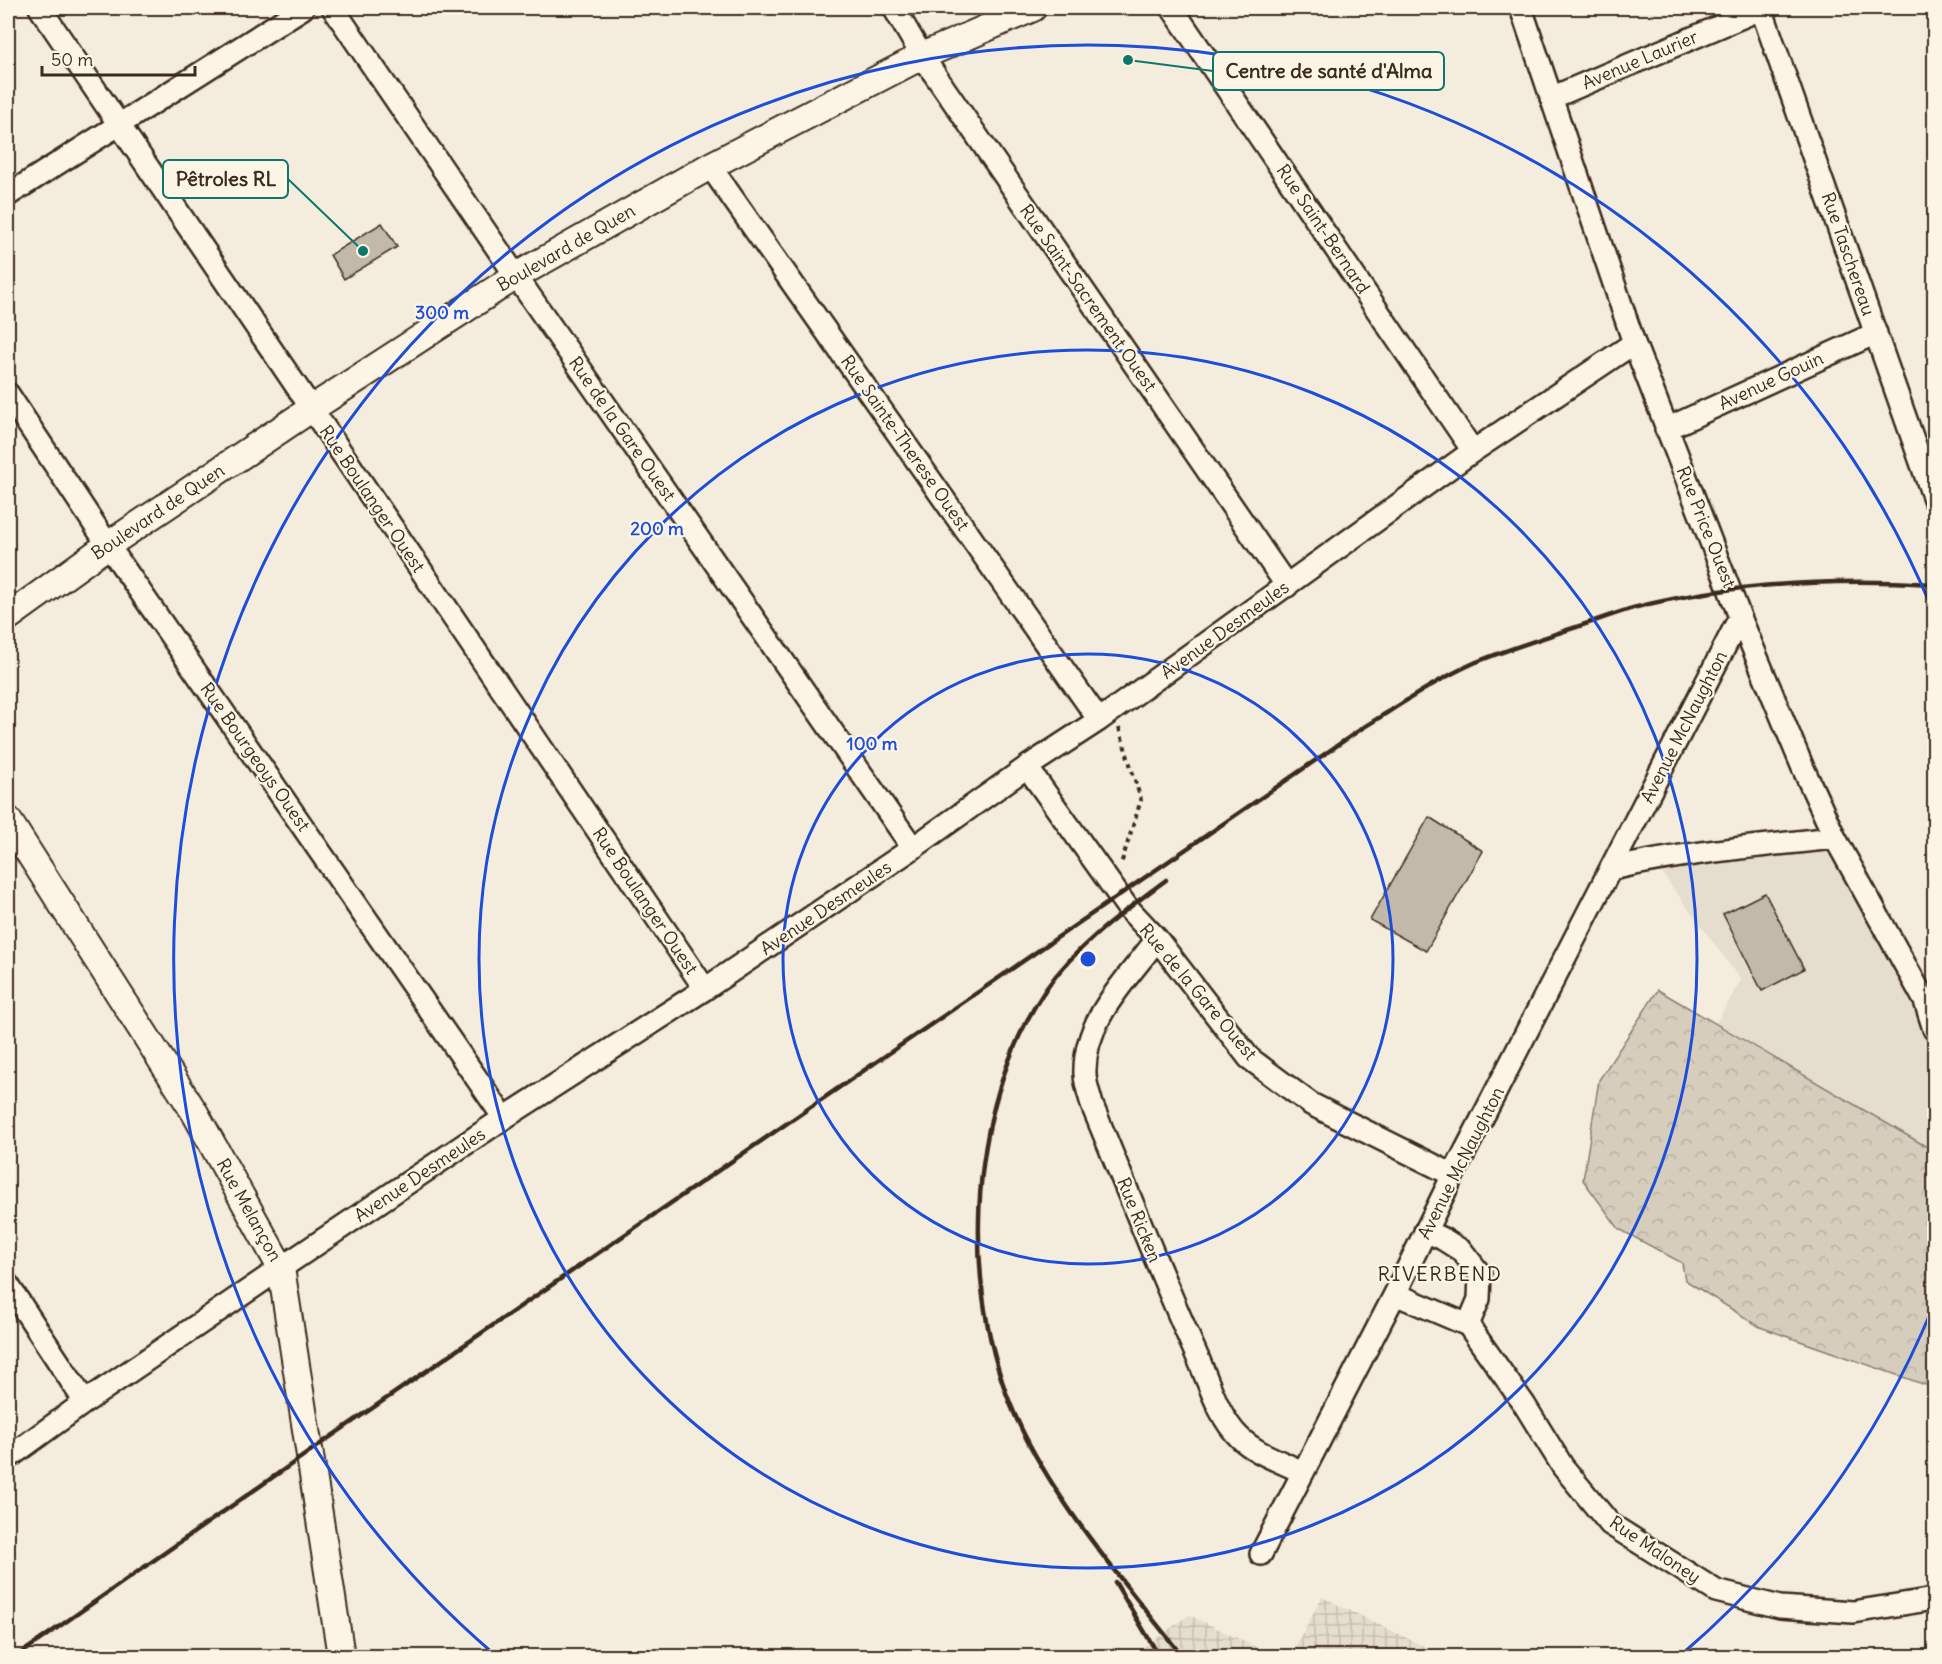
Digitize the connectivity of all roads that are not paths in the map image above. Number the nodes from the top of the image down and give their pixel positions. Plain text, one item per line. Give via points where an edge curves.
1 (40, 8) edge
2 (303, 8) edge
3 (333, 8) edge
4 (894, 8) edge
5 (1033, 8) edge
6 (1172, 8) edge
7 (1521, 8) edge
8 (1762, 8) edge
9 (922, 56) junction
10 (1551, 98) junction
11 (119, 124) junction
12 (710, 166) junction
13 (8, 195) edge
14 (516, 276) junction
15 (1876, 333) junction
16 (1634, 343) junction
17 (8, 394) edge
18 (311, 409) junction
19 (1666, 429) junction
20 (1473, 451) junction
21 (1935, 499) edge
22 (108, 545) junction
23 (1287, 586) junction
24 (8, 617) edge
25 (1740, 617) junction
26 (1106, 715) junction
27 (1027, 767) junction
28 (8, 820) edge
29 (1835, 838) junction
30 (913, 848) junction
31 (1612, 868) junction
32 (1157, 939) junction
33 (705, 989) junction
34 (1935, 1029) edge
35 (504, 1118) junction
36 (1453, 1175) junction
37 (1425, 1231) junction
38 (281, 1268) junction
39 (8, 1286) edge
40 (1395, 1294) junction
41 (1468, 1325) junction
42 (86, 1402) junction
43 (8, 1458) edge
44 (1302, 1472) junction
45 (1261, 1554) dead end
46 (1935, 1599) edge
47 (341, 1656) edge

1 - 11 street, Rue Boulanger Ouest
2 - 11 street
3 - 14 street, Rue de la Gare Ouest
4 - 9 street, Rue Saint-Sacrement Ouest
5 - 9 street, Boulevard de Quen
6 - 20 street, Rue Saint-Bernard
7 - 10 street, Rue Price Ouest
8 - 10 street, Avenue Laurier
8 - 15 street, Rue Taschereau
9 - 12 street, Boulevard de Quen
9 - 23 street, Rue Saint-Sacrement Ouest
10 - 16 street, Rue Price Ouest
11 - 13 street
11 - 18 street, Rue Boulanger Ouest
12 - 14 street, Boulevard de Quen
12 - 26 street, Rue Sainte-Therese Ouest
14 - 18 street, Boulevard de Quen
14 - 30 street, Rue de la Gare Ouest
15 - 19 street, Avenue Gouin
15 - 21 street, Rue Taschereau
16 - 19 street, Rue Price Ouest
16 - 20 street, Avenue Desmeules
17 - 22 street, Rue Bourgeoys Ouest
18 - 22 street, Boulevard de Quen
18 - 33 street, Rue Boulanger Ouest
19 - 25 street, Rue Price Ouest
20 - 23 street, Avenue Desmeules
22 - 24 street, Boulevard de Quen
22 - 35 street, Rue Bourgeoys Ouest
23 - 26 street, Avenue Desmeules
25 - 29 street, Rue Price Ouest
25 - 31 street, Avenue McNaughton
26 - 27 street, Avenue Desmeules
27 - 30 street, Avenue Desmeules
27 - 32 street, Rue de la Gare Ouest via 1127,907
28 - 38 street, Rue Melançon via 195,1113
29 - 31 street via 1648,860
29 - 34 street, Rue Price Ouest via 1925,1001
30 - 33 street, Avenue Desmeules
31 - 36 street, Avenue McNaughton
32 - 36 street, Rue de la Gare Ouest via 1249,1058 1311,1104
32 - 44 street, Rue Ricken via 1098,1018 1087,1044 1085,1075 1092,1106 1224,1417 1238,1436 1260,1453
33 - 35 street, Avenue Desmeules
35 - 38 street, Avenue Desmeules
36 - 37 street, Avenue McNaughton
37 - 40 street, Avenue McNaughton
37 - 41 street via 1462,1251 1480,1274 1479,1299
38 - 42 street, Avenue Desmeules
38 - 47 street, Rue Melançon
39 - 42 street
40 - 41 street
40 - 44 street, Avenue McNaughton
41 - 46 street, Rue Maloney via 1563,1467 1610,1524 1716,1591 1780,1607 1853,1612
42 - 43 street, Avenue Desmeules
44 - 45 street, Avenue McNaughton

